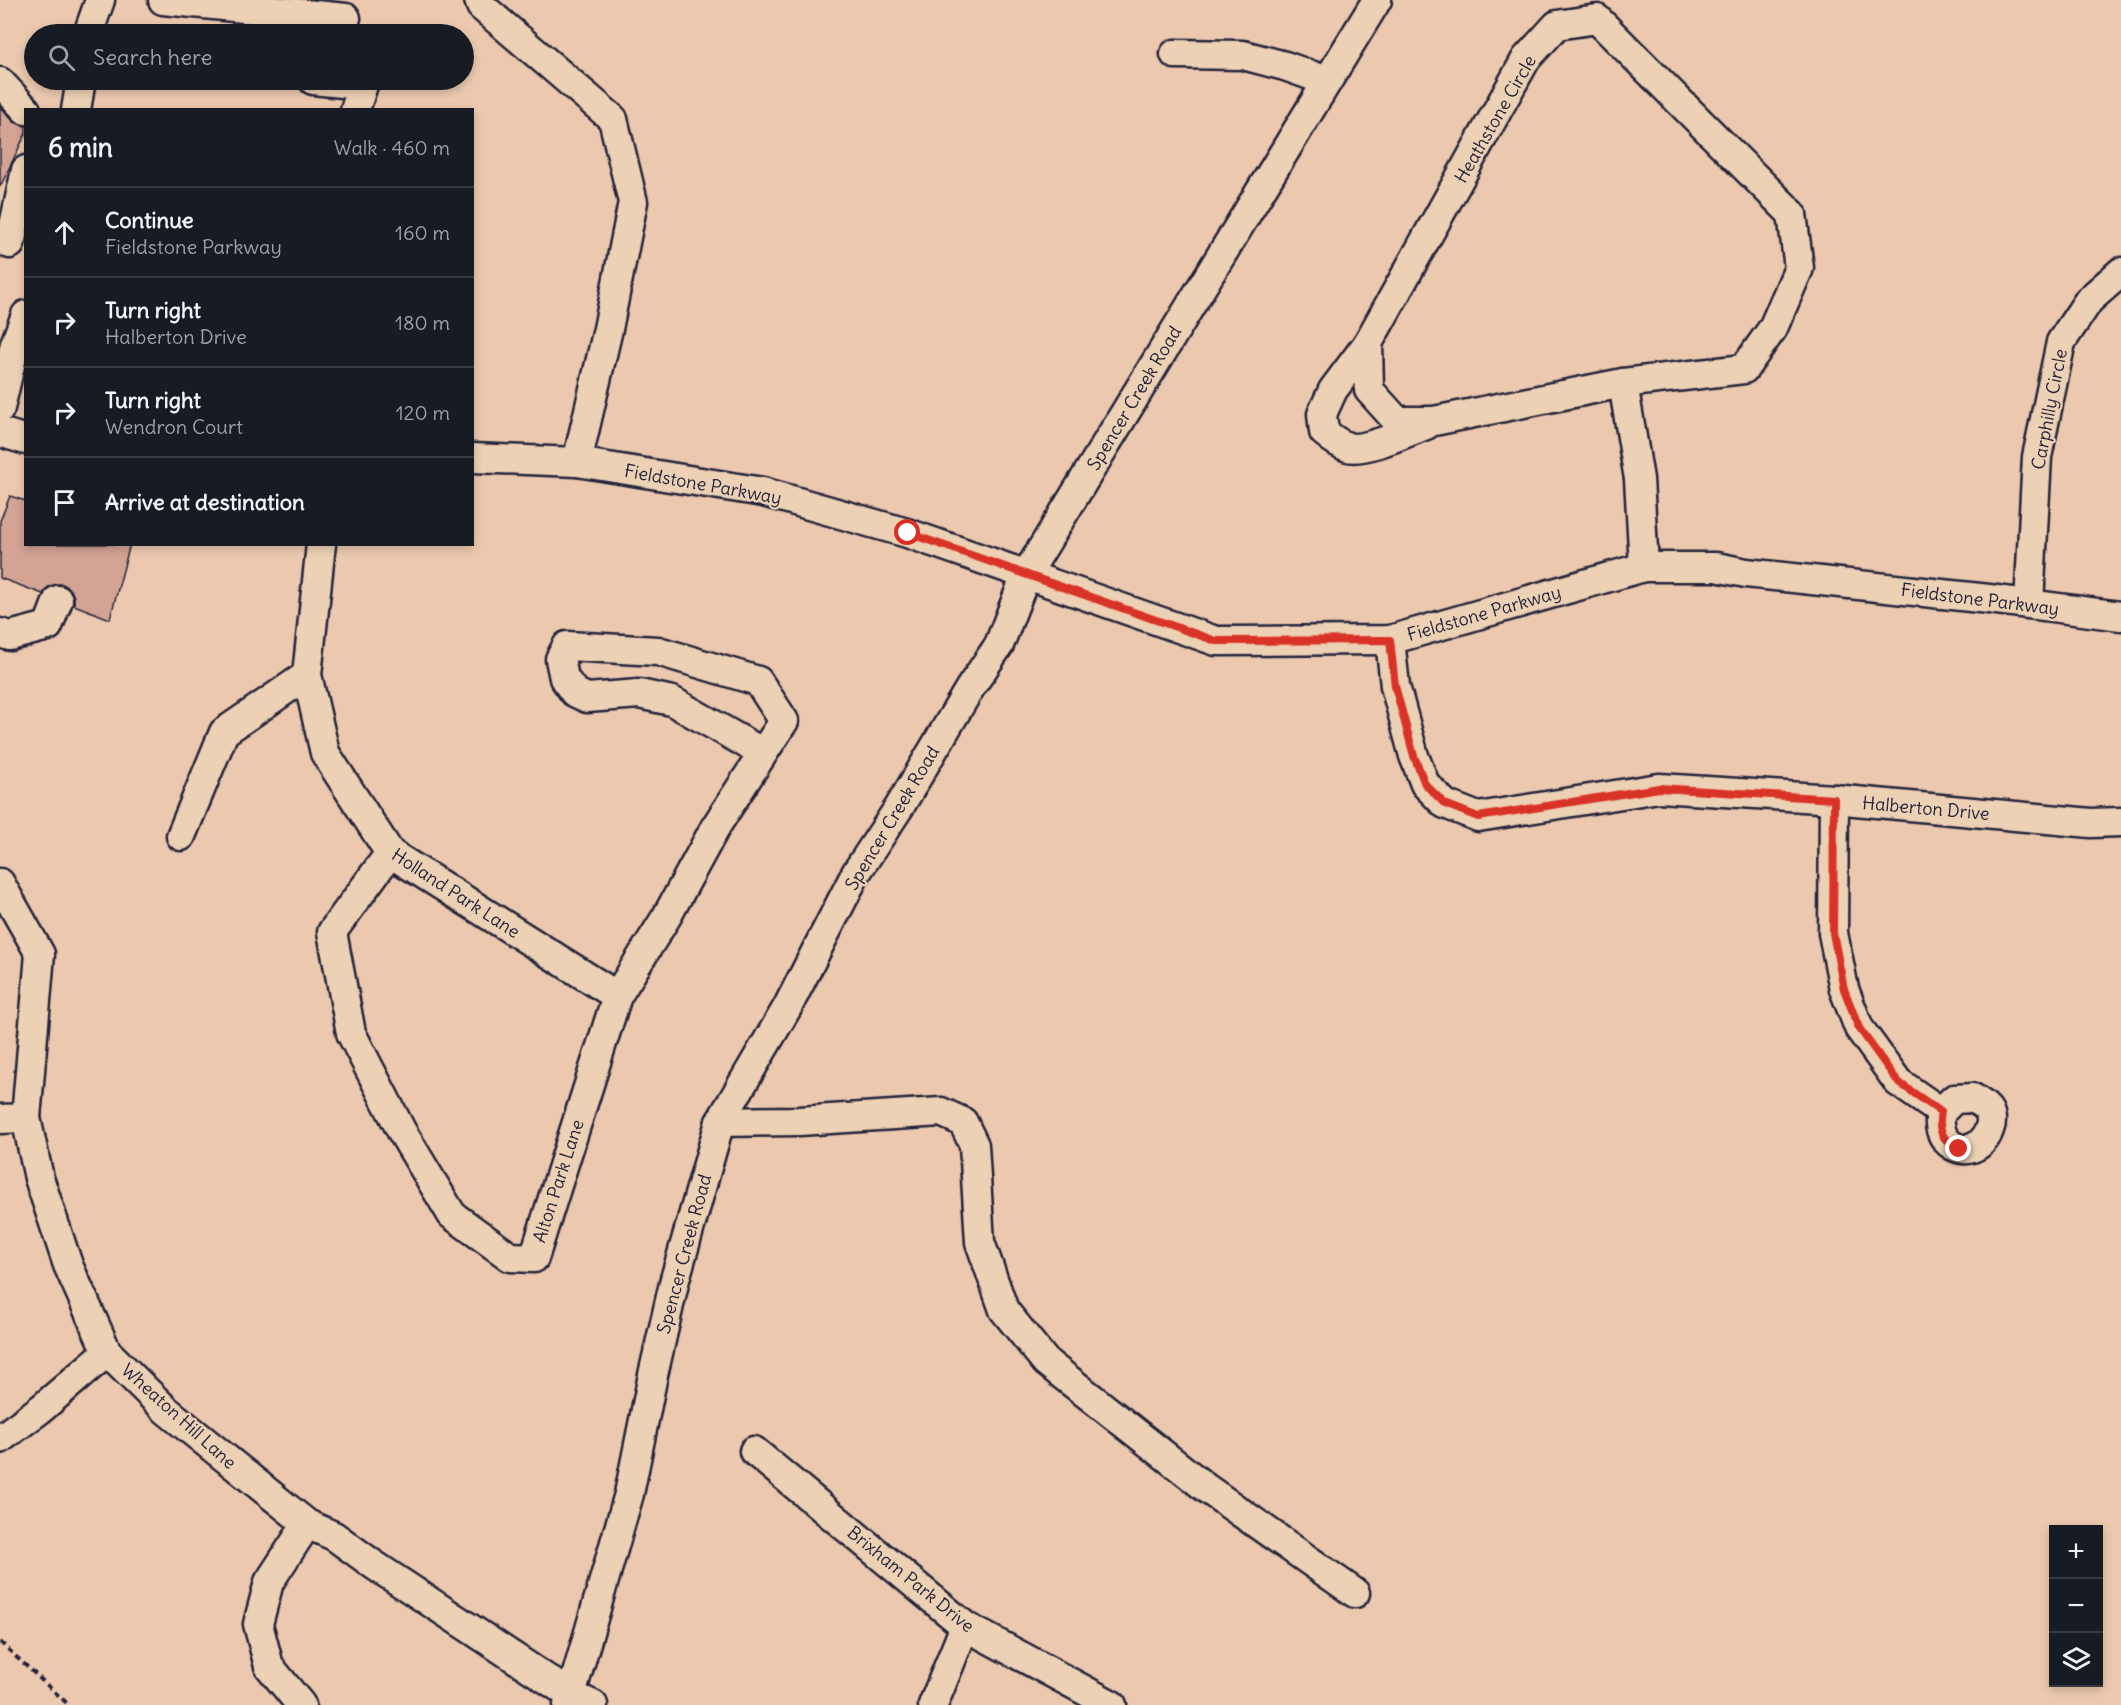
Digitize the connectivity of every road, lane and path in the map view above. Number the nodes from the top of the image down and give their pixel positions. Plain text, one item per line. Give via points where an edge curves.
1 (100, 0) edge
2 (163, 0) edge
3 (479, 0) edge
4 (1377, 0) edge
5 (346, 17) edge
6 (90, 24) edge
7 (1175, 54) dead end
8 (1327, 81) junction
9 (0, 82) edge
10 (80, 90) edge
11 (24, 108) edge
12 (79, 108) edge
13 (24, 181) edge
14 (12, 248) edge
15 (2121, 272) edge
16 (24, 322) edge
17 (1368, 343) junction
18 (1623, 383) junction
19 (7, 401) edge
20 (1434, 422) junction
21 (0, 432) edge
22 (24, 439) edge
23 (474, 458) edge
24 (577, 462) junction
25 (321, 546) edge
26 (1644, 567) junction
27 (1026, 575) junction
28 (58, 600) dead end
29 (2029, 604) junction
30 (2121, 616) edge
31 (0, 633) edge
32 (1390, 640) junction
33 (307, 675) junction
34 (762, 753) junction
35 (1834, 799) junction
36 (2121, 822) edge
37 (181, 836) dead end
38 (390, 853) junction
39 (0, 883) edge
40 (617, 996) junction
41 (1941, 1112) dead end
42 (13, 1118) edge
43 (720, 1122) junction
44 (107, 1352) junction
45 (0, 1439) edge
46 (754, 1451) dead end
47 (307, 1524) junction
48 (1355, 1593) dead end
49 (965, 1626) junction
50 (0, 1642) edge
51 (577, 1702) edge
52 (69, 1705) edge
53 (300, 1705) edge
54 (933, 1705) edge
55 (1112, 1705) edge

1 - 6 street
2 - 5 street
3 - 24 street via 481,6 613,119 633,202
4 - 8 street, Spencer Creek Road
7 - 8 street via 1243,55
8 - 27 street, Spencer Creek Road
9 - 11 street
10 - 12 street
13 - 14 street
15 - 29 street, Carphilly Circle via 2089,300 2061,342 2037,457
16 - 19 street via 15,344
17 - 18 street, Heathstone Circle via 1526,58 1557,25 1596,20 1792,214 1799,268 1773,328 1744,369
17 - 20 street, Heathstone Circle via 1369,390 1397,420
17 - 20 street via 1333,390 1322,414 1324,432 1350,448 1375,444
18 - 20 street, Heathstone Circle
18 - 26 street via 1639,479
21 - 22 street
23 - 24 street, Fieldstone Parkway
24 - 27 street, Fieldstone Parkway via 763,492 908,533
25 - 33 street, Holland Park Lane
26 - 29 street, Fieldstone Parkway via 1716,567
26 - 32 street, Fieldstone Parkway
27 - 32 street, Fieldstone Parkway via 1216,641
27 - 43 street, Spencer Creek Road via 999,645 856,873 787,1008
28 - 31 street via 48,626 10,636
29 - 30 street, Fieldstone Parkway
32 - 35 street, Halberton Drive via 1395,686 1425,784 1445,804 1478,817 1659,788
33 - 37 street via 225,732
33 - 38 street, Holland Park Lane via 325,753
34 - 34 street, Alton Park Lane via 672,701 639,694 587,698 574,692 564,678 560,659 567,646 658,651 758,681 784,722
34 - 40 street, Alton Park Lane
35 - 36 street, Halberton Drive via 2091,823
35 - 41 street via 1833,933 1844,989 1859,1028 1898,1082
38 - 40 street, Holland Park Lane
38 - 40 street, Alton Park Lane via 332,932 351,1033 401,1130 452,1215 510,1257 534,1258
39 - 42 street, Wheaton Hill Lane via 40,954
42 - 44 street, Wheaton Hill Lane via 39,1178 68,1264
43 - 48 street via 941,1112 963,1122 974,1145 980,1242 1004,1310 1046,1362 1206,1488
43 - 51 street, Spencer Creek Road via 675,1279 629,1494
44 - 45 street
44 - 47 street, Wheaton Hill Lane via 166,1410
46 - 49 street, Brixham Park Drive
47 - 51 street, Wheaton Hill Lane via 334,1536
47 - 53 street via 269,1582 258,1624 269,1666
49 - 54 street
49 - 55 street, Brixham Park Drive
50 - 52 path

